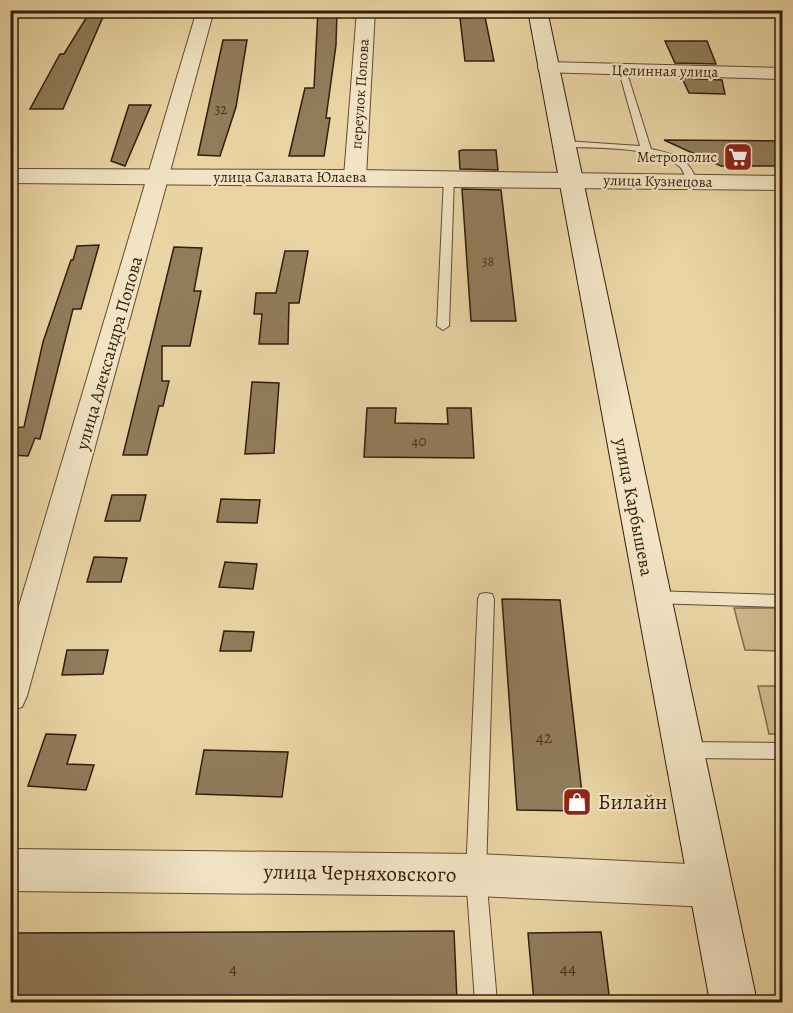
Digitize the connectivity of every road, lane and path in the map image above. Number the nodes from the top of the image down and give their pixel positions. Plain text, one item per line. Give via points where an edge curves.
1 (206, 10) edge
2 (366, 10) edge
3 (537, 10) edge
4 (548, 68) junction
5 (621, 70) junction
6 (783, 74) edge
7 (565, 144) junction
8 (648, 151) junction
9 (10, 176) edge
10 (160, 177) junction
11 (355, 177) junction
12 (449, 178) junction
13 (569, 179) junction
14 (692, 182) junction
15 (783, 183) edge
16 (443, 326) dead end
17 (652, 597) junction
18 (486, 599) dead end
19 (783, 601) edge
20 (10, 696) edge
21 (685, 750) junction
22 (783, 751) edge
23 (10, 870) edge
24 (476, 874) junction
25 (710, 886) junction
26 (486, 1002) edge
27 (734, 1002) edge

1 - 10 street, улица Александра Попова
2 - 11 street, переулок Попова
3 - 4 main road, улица Карбышева
4 - 5 street, Целинная улица
4 - 7 main road, улица Карбышева
5 - 6 street, Целинная улица
5 - 8 lane
7 - 8 lane
7 - 13 main road, улица Карбышева
8 - 14 lane via 684,165
9 - 10 main road, улица Салавата Юлаева
10 - 11 main road, улица Салавата Юлаева
10 - 20 street, улица Александра Попова
11 - 12 main road, улица Салавата Юлаева
12 - 13 main road, улица Салавата Юлаева
12 - 16 lane
13 - 14 main road, улица Кузнецова
13 - 17 main road, улица Карбышева
14 - 15 main road, улица Кузнецова
17 - 19 lane
17 - 21 main road, улица Карбышева
18 - 24 lane
21 - 22 lane
21 - 25 main road, улица Карбышева
23 - 24 main road, улица Черняховского
24 - 25 main road, улица Черняховского
24 - 26 lane
25 - 27 main road, улица Карбышева

